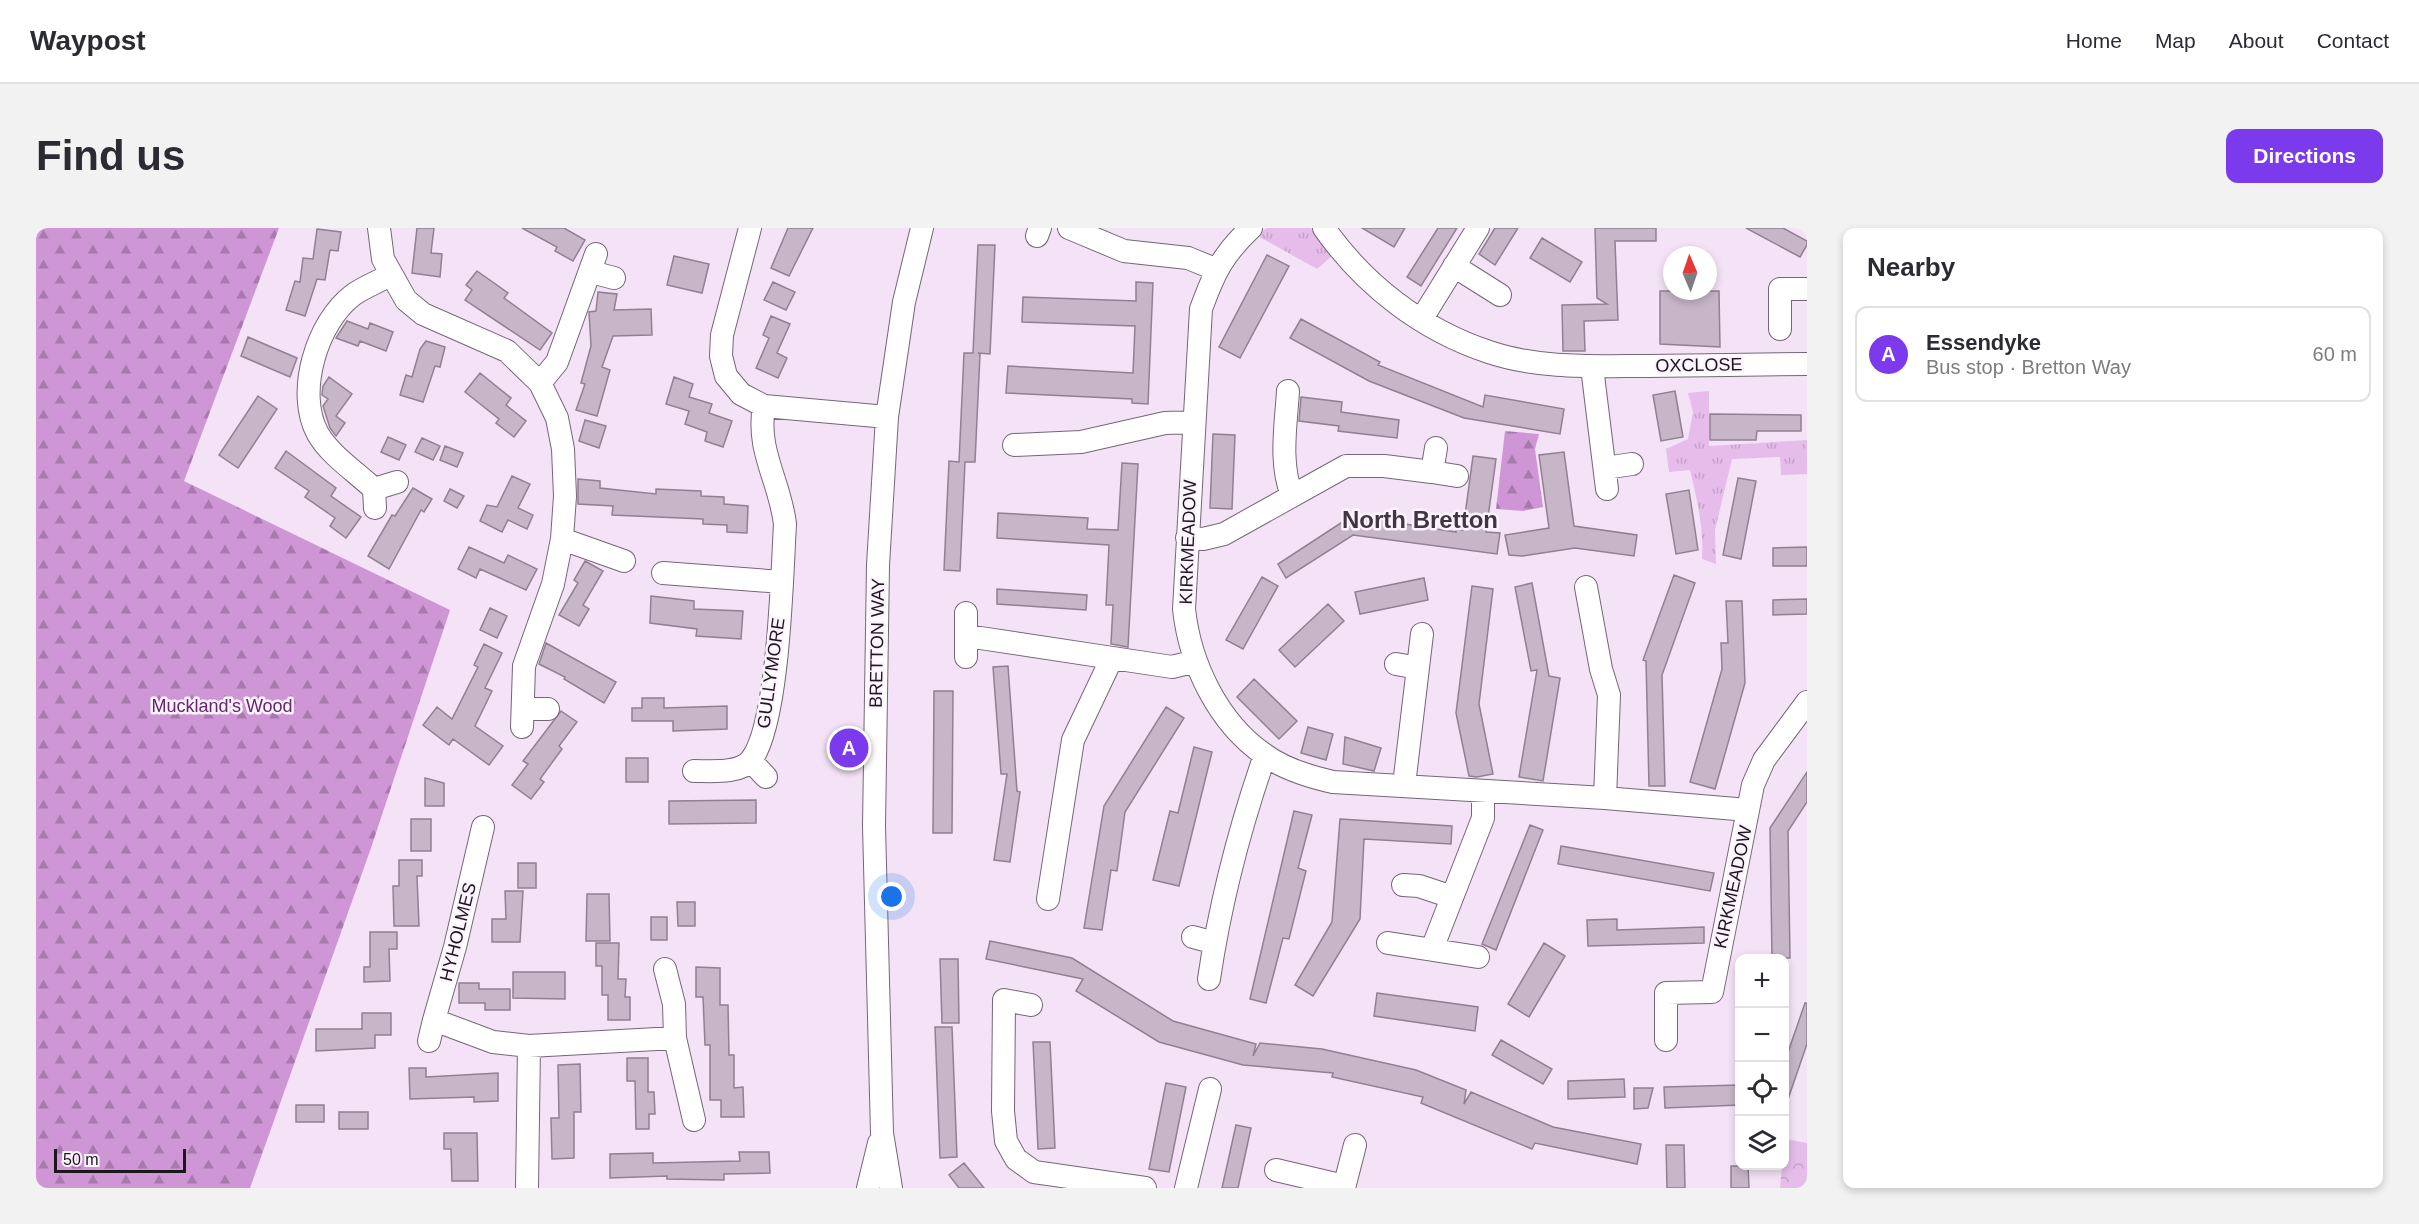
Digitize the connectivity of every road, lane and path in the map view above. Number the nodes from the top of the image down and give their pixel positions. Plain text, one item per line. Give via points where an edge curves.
1 (379, 228) edge
2 (750, 228) edge
3 (922, 228) edge
4 (1069, 228) edge
5 (1251, 228) edge
6 (1324, 228) edge
7 (1478, 228) edge
8 (1455, 266) junction
9 (1215, 269) junction
10 (390, 275) junction
11 (614, 278) dead end
12 (1807, 289) edge
13 (1500, 295) dead end
14 (1421, 320) junction
15 (1780, 328) dead end
16 (1807, 364) edge
17 (1592, 366) junction
18 (540, 383) junction
19 (1288, 391) dead end
20 (764, 406) junction
21 (887, 417) junction
22 (1193, 422) junction
23 (1436, 448) dead end
24 (1026, 452) dead end
25 (1632, 464) dead end
26 (1432, 472) junction
27 (1457, 476) dead end
28 (397, 482) dead end
29 (1292, 495) junction
30 (1186, 538) junction
31 (562, 539) junction
32 (624, 561) dead end
33 (663, 573) dead end
34 (782, 582) junction
35 (1594, 599) dead end
36 (966, 613) dead end
37 (1422, 634) dead end
38 (1111, 660) junction
39 (1196, 661) junction
40 (1807, 702) edge
41 (548, 709) dead end
42 (1265, 755) junction
43 (694, 771) dead end
44 (1404, 785) junction
45 (1483, 792) junction
46 (1605, 798) junction
47 (1748, 810) junction
48 (485, 839) dead end
49 (1403, 885) dead end
50 (1452, 897) junction
51 (1048, 899) dead end
52 (1388, 943) dead end
53 (1432, 949) junction
54 (1478, 957) dead end
55 (665, 969) dead end
56 (1209, 980) dead end
57 (1031, 1005) dead end
58 (675, 1038) junction
59 (1666, 1040) dead end
60 (530, 1046) junction
61 (1210, 1089) dead end
62 (694, 1120) dead end
63 (882, 1133) junction
64 (1355, 1145) dead end
65 (1276, 1170) dead end
66 (1344, 1187) edge
67 (527, 1188) edge
68 (868, 1188) edge
69 (891, 1188) edge
70 (1144, 1188) edge
71 (1186, 1188) edge

1 - 10 street via 383,260
2 - 20 street via 722,335 721,356 726,376 741,394
3 - 21 street, BRETTON WAY via 904,302
4 - 9 street via 1124,251 1188,258
5 - 9 street, KIRKMEADOW
6 - 14 street, OXCLOSE via 1372,284
7 - 8 street
8 - 13 street
8 - 14 street
9 - 22 street, KIRKMEADOW via 1201,309
10 - 18 street via 406,300 423,314 507,351
10 - 28 street via 353,295 331,320 310,373 309,409 318,434 375,499
11 - 18 street via 593,262 557,362
12 - 15 street via 1780,289
14 - 17 street, OXCLOSE via 1490,353 1539,363
16 - 17 street, OXCLOSE
17 - 25 street via 1606,479
18 - 31 street via 557,418 563,449
19 - 29 street via 1284,462
20 - 21 street
20 - 34 street, GULLYMORE via 763,448 783,504
21 - 63 street, BRETTON WAY via 878,565 874,826
22 - 24 street via 1165,423
22 - 30 street, KIRKMEADOW
23 - 26 street
26 - 27 street
26 - 29 street via 1346,466
29 - 30 street via 1224,534
30 - 39 street, KIRKMEADOW via 1184,609
31 - 32 street
31 - 41 street via 553,584 524,666 522,718
33 - 34 street via 713,568
34 - 43 street, GULLYMORE via 771,696 758,769
35 - 46 street via 1601,669 1609,695
36 - 38 street via 966,647
37 - 44 street via 1407,666
38 - 39 street via 1173,667
38 - 51 street via 1073,740 1043,871
39 - 42 street, KIRKMEADOW via 1217,704
40 - 47 street via 1764,760
42 - 44 street, KIRKMEADOW via 1309,776 1334,782
42 - 56 street via 1204,940
44 - 45 street, KIRKMEADOW
45 - 46 street, KIRKMEADOW
45 - 50 street via 1483,818
46 - 47 street, KIRKMEADOW
47 - 59 street, KIRKMEADOW via 1712,992 1665,993
48 - 60 street, HYHOLMES via 431,1030
49 - 50 street
50 - 53 street
52 - 53 street
53 - 54 street
55 - 58 street via 674,1004
57 - 70 street via 995,997 1006,1141 1016,1159 1034,1172
58 - 60 street, HYHOLMES
58 - 62 street
60 - 67 street
61 - 71 street
63 - 68 street, BRETTON WAY
63 - 69 street, BRETTON WAY
64 - 66 street
65 - 66 street

